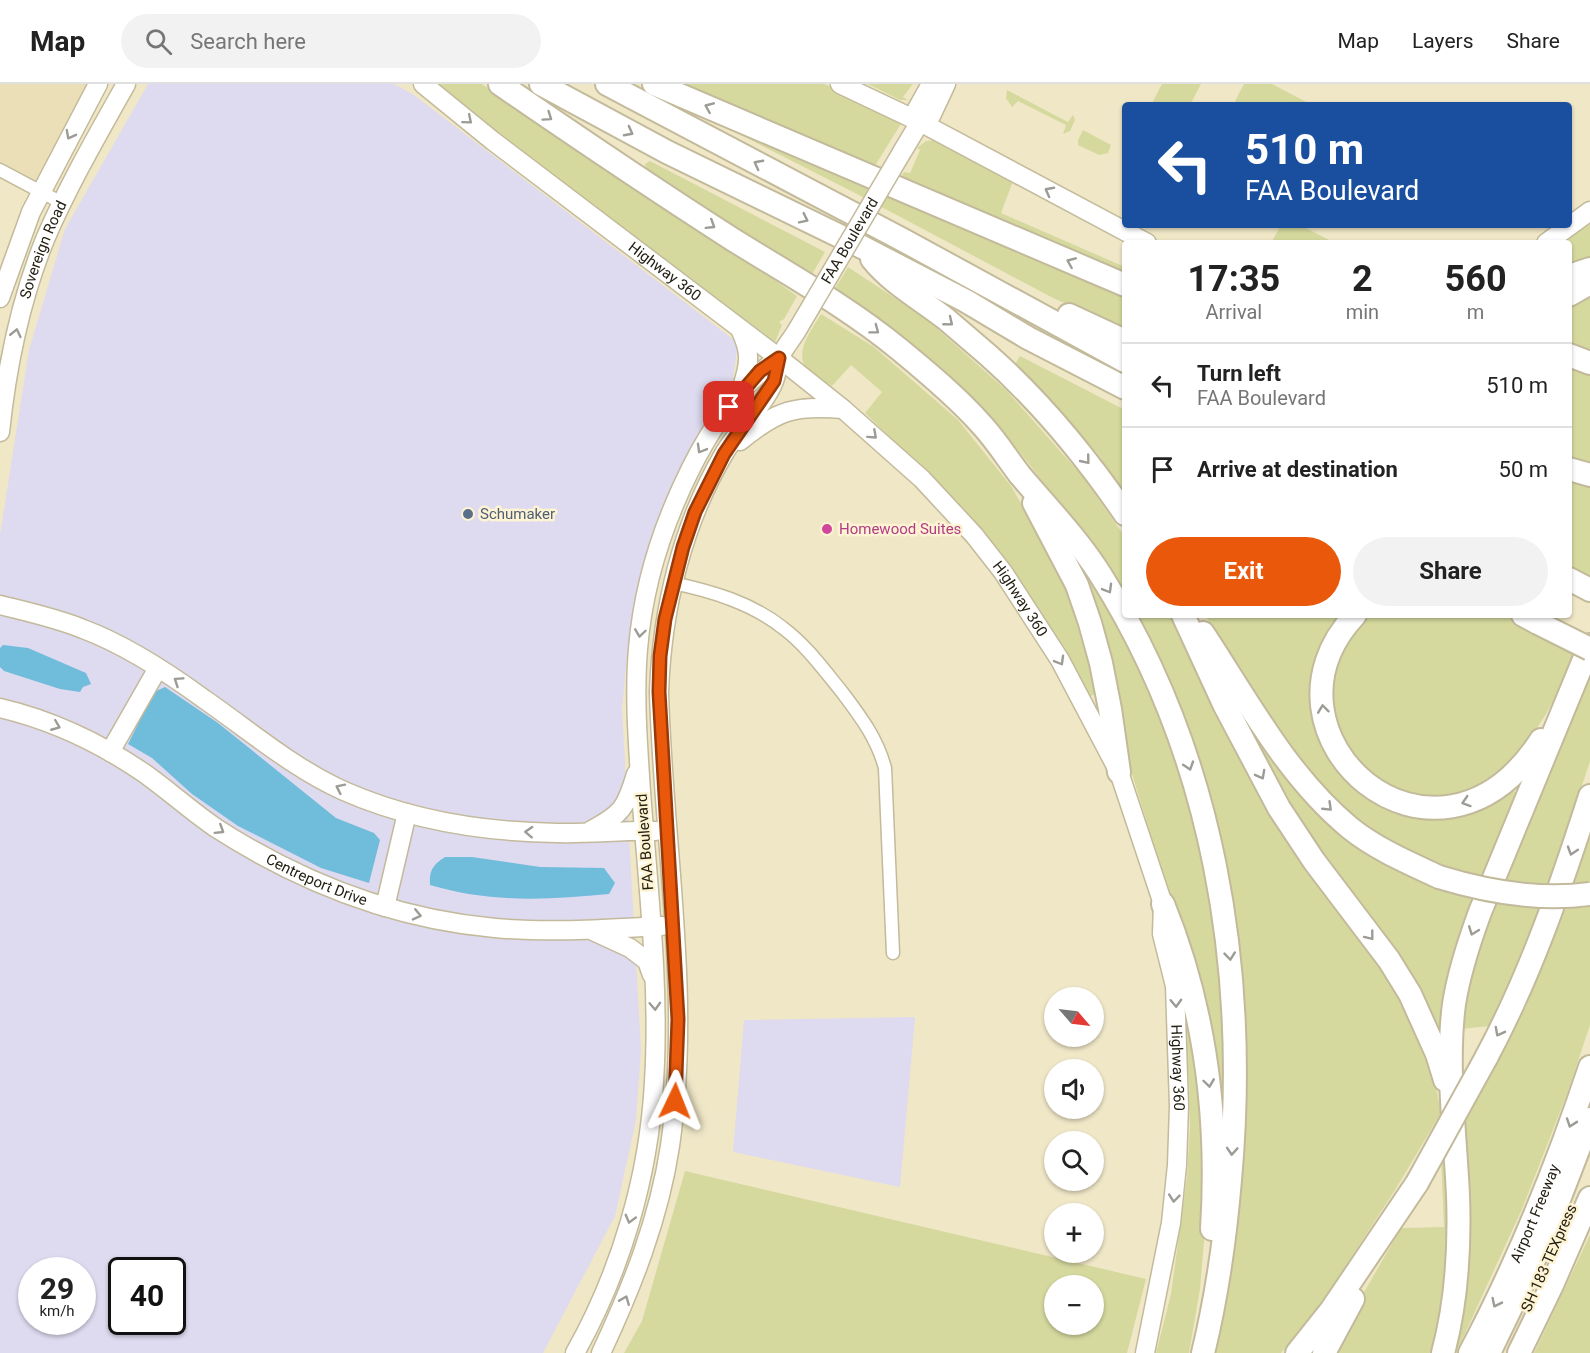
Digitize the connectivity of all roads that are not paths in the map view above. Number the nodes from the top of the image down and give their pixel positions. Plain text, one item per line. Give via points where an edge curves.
1 (98, 84) edge
2 (126, 84) edge
3 (423, 84) edge
4 (500, 84) edge
5 (541, 84) edge
6 (607, 84) edge
7 (654, 84) edge
8 (840, 84) edge
9 (931, 84) edge
10 (946, 84) edge
11 (920, 122) junction
12 (0, 170) edge
13 (40, 193) junction
14 (62, 202) junction
15 (1590, 211) edge
16 (1572, 224) edge
17 (1567, 228) edge
18 (1141, 240) edge
19 (1550, 240) edge
20 (862, 247) junction
21 (1590, 269) edge
22 (1572, 275) edge
23 (1122, 284) edge
24 (1590, 284) edge
25 (989, 287) junction
26 (1572, 293) edge
27 (0, 298) edge
28 (740, 328) junction
29 (1122, 340) edge
30 (1572, 356) edge
31 (779, 358) junction
32 (1122, 359) edge
33 (1590, 363) edge
34 (1122, 386) edge
35 (2, 392) edge
36 (741, 392) junction
37 (843, 409) junction
38 (0, 432) edge
39 (724, 454) junction
40 (1572, 470) edge
41 (1018, 472) junction
42 (1590, 475) edge
43 (1122, 510) edge
44 (651, 576) junction
45 (1572, 581) edge
46 (673, 583) junction
47 (1590, 590) edge
48 (0, 591) edge
49 (1572, 594) edge
50 (1590, 603) edge
51 (0, 605) edge
52 (32, 613) junction
53 (1122, 614) edge
54 (1125, 618) edge
55 (1184, 618) edge
56 (1193, 618) edge
57 (1353, 618) edge
58 (1536, 618) edge
59 (1590, 639) edge
60 (1590, 647) edge
61 (158, 668) junction
62 (1568, 694) junction
63 (0, 708) edge
64 (110, 752) junction
65 (639, 764) junction
66 (1119, 772) junction
67 (1590, 796) edge
68 (407, 813) junction
69 (644, 831) junction
70 (667, 831) junction
71 (587, 833) junction
72 (1590, 894) edge
73 (1163, 904) junction
74 (385, 907) junction
75 (673, 925) junction
76 (650, 927) junction
77 (589, 929) junction
78 (893, 953) dead end
79 (653, 977) junction
80 (1590, 1067) edge
81 (1452, 1102) junction
82 (1590, 1119) edge
83 (1590, 1162) edge
84 (638, 1191) junction
85 (659, 1196) junction
86 (1590, 1198) edge
87 (1401, 1209) junction
88 (575, 1353) edge
89 (601, 1353) edge
90 (1145, 1353) edge
91 (1194, 1353) edge
92 (1203, 1353) edge
93 (1297, 1353) edge
94 (1324, 1353) edge
95 (1443, 1353) edge
96 (1470, 1353) edge
97 (1489, 1353) edge
98 (1504, 1353) edge
99 (1519, 1353) edge

1 -> 13 street, Sovereign Road
2 - 14 street, Sovereign Road
3 -> 28 street, Highway 360
4 -> 41 highway via 623,170 876,330 981,424
5 -> 20 highway via 667,152
25 -> 6 highway
23 -> 7 highway
8 - 11 street
9 - 11 street, FAA Boulevard via 917,109
10 - 11 street, FAA Boulevard via 931,116
18 -> 11 street
11 - 31 street, FAA Boulevard, bridge
12 - 13 street
13 - 14 street
13 - 27 street, Sovereign Road
35 -> 14 street, Sovereign Road via 30,283
15 - 16 street
17 - 19 street
20 - 34 highway
20 -> 43 highway via 885,275 946,319 1030,396 1074,445
21 - 22 highway
24 - 26 highway
25 - 29 highway via 1018,291
25 - 32 highway
28 - 31 street, Highway 360
28 - 36 street via 749,358
30 - 33 highway
31 - 36 street, FAA Boulevard
31 - 37 street, Highway 360
31 - 39 street, FAA Boulevard via 774,381
35 - 38 street, Sovereign Road
36 -> 44 street, FAA Boulevard via 698,454 668,521
37 - 39 street via 809,407 784,412 754,429
37 -> 66 street, Highway 360 via 922,479 996,562 1060,660
39 - 46 street, FAA Boulevard via 695,512
40 - 42 highway
41 -> 53 highway via 1077,540
41 - 66 highway via 1077,585 1101,663
44 - 46 street
44 -> 65 street, FAA Boulevard via 638,648
45 - 47 highway
46 - 70 street, FAA Boulevard via 665,619 660,680
46 - 78 street via 708,590 784,628 815,659 875,740 885,768
48 - 52 street
49 - 50 highway
51 - 52 street
52 - 61 street via 85,630
54 -> 92 highway via 1181,741 1213,851 1231,961 1235,1105 1225,1238
55 -> 81 highway via 1224,704 1290,826 1410,994 1437,1054
56 -> 72 highway, bridge via 1282,753 1311,790 1351,829 1399,859 1467,886 1541,897
62 -> 57 highway via 1534,751 1499,787 1478,798 1441,808 1395,801 1349,768 1325,721 1322,692 1326,664
58 - 59 highway
58 - 60 highway, bridge
60 - 62 highway
61 - 64 street
68 -> 61 street via 342,790 293,764
62 -> 81 highway via 1468,943 1454,1005
63 -> 64 street, Centreport Drive via 26,714
64 -> 74 street, Centreport Drive via 214,827 264,857 306,878
65 - 69 street, FAA Boulevard
65 - 71 street via 628,801 604,824
66 - 73 street, Highway 360
67 -> 87 highway, bridge via 1547,924 1503,1025
71 -> 68 street via 479,828
68 - 74 street
69 - 70 street
69 - 71 street
69 - 76 street, FAA Boulevard
70 - 75 street, FAA Boulevard
73 -> 90 street, Highway 360 via 1162,934 1175,986 1177,1165 1171,1223
73 -> 91 highway via 1195,1005 1210,1090 1212,1227
74 -> 77 street, Centreport Drive via 495,928
75 - 76 street, Centreport Drive
75 - 85 street, FAA Boulevard via 678,1019 675,1101
76 - 77 street, Centreport Drive
76 - 79 street, FAA Boulevard
77 - 79 street via 630,948 647,961
79 -> 84 street, FAA Boulevard via 654,1082
80 -> 96 highway, Airport Freeway via 1531,1227
81 - 95 highway via 1458,1241 1456,1285
82 - 97 highway, SH 183 TEXpress via 1543,1241
83 - 98 highway, SH 183 TEXpress via 1554,1250
84 - 85 street
84 -> 88 street, FAA Boulevard via 606,1291
89 -> 85 street, FAA Boulevard via 645,1249
86 - 99 highway
87 - 93 highway
87 - 94 highway

